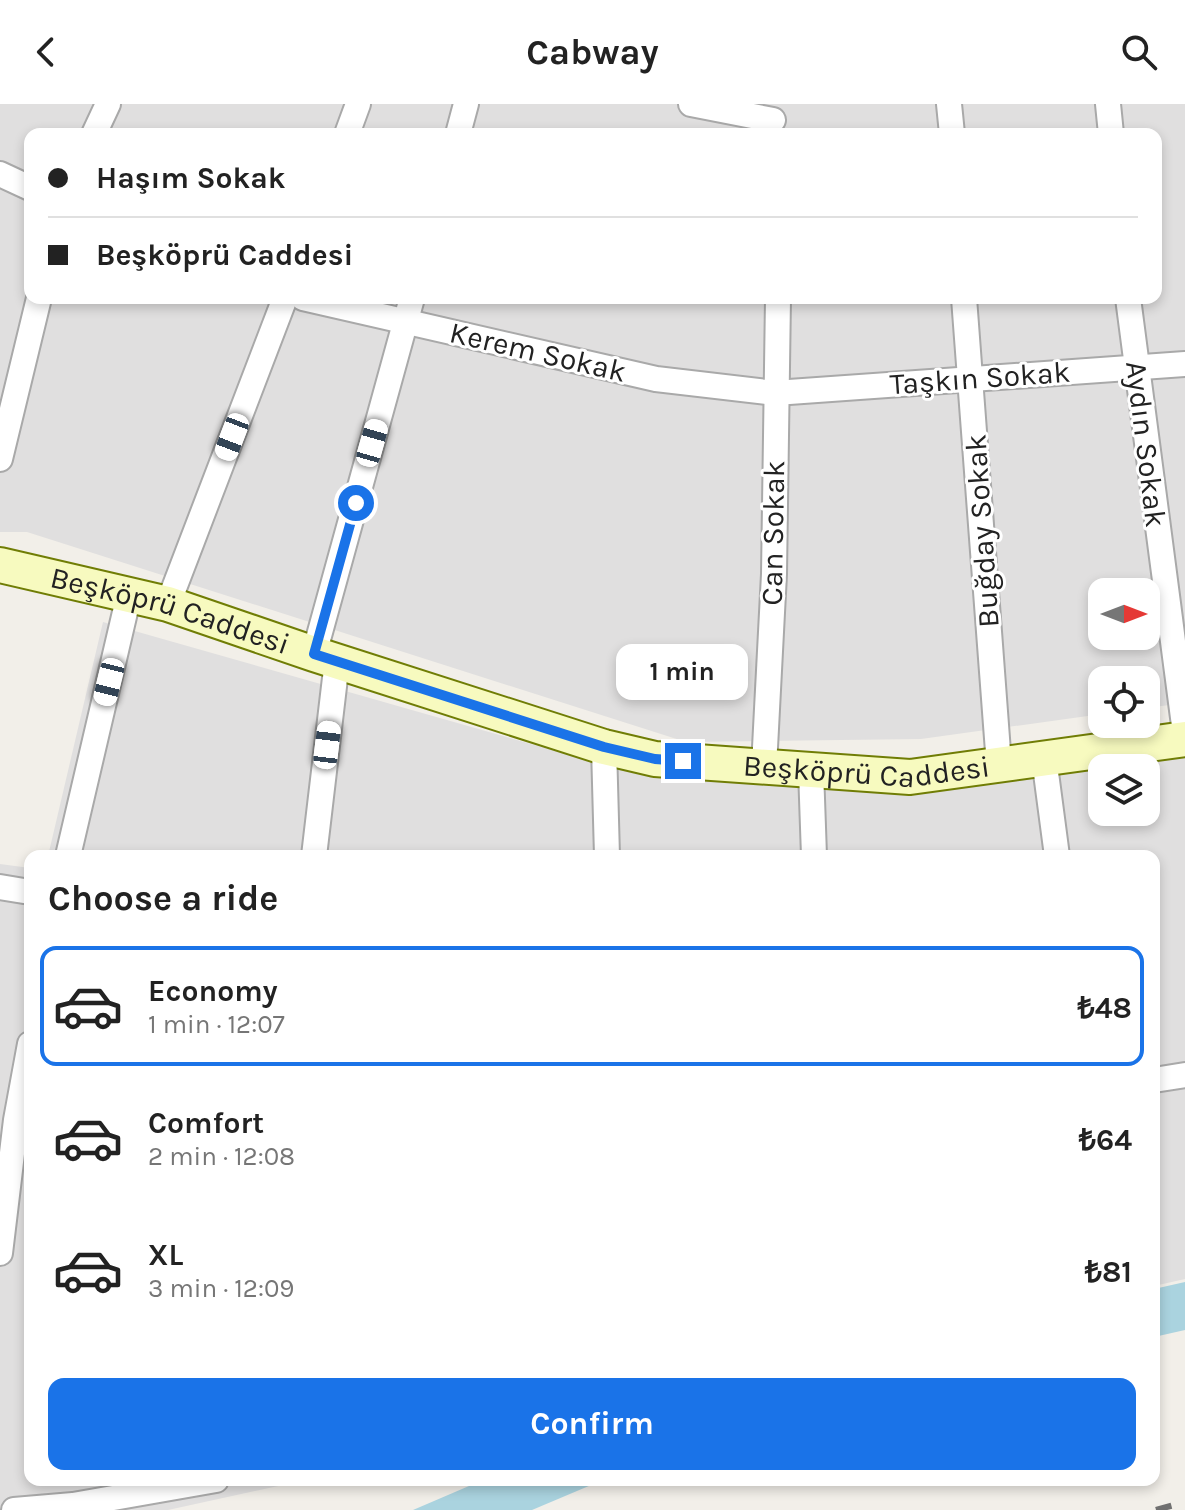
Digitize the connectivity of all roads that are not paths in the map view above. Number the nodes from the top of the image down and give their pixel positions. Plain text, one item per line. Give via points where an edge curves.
1 (108, 104) edge
2 (358, 104) edge
3 (466, 104) edge
4 (691, 104) edge
5 (949, 104) edge
6 (1108, 104) edge
7 (773, 119) edge
8 (97, 128) edge
9 (349, 128) edge
10 (460, 128) edge
11 (951, 128) edge
12 (1110, 128) edge
13 (0, 174) edge
14 (24, 185) edge
15 (38, 304) edge
16 (283, 304) edge
17 (329, 304) edge
18 (410, 304) edge
19 (778, 304) edge
20 (964, 304) edge
21 (1129, 304) edge
22 (406, 322) junction
23 (1185, 364) edge
24 (1136, 368) junction
25 (970, 379) junction
26 (775, 393) junction
27 (0, 459) edge
28 (0, 565) edge
29 (129, 595) junction
30 (168, 604) junction
31 (326, 658) junction
32 (1185, 736) edge
33 (604, 747) junction
34 (1044, 758) junction
35 (999, 765) junction
36 (764, 767) junction
37 (811, 770) junction
38 (69, 850) edge
39 (314, 850) edge
40 (607, 850) edge
41 (814, 850) edge
42 (1056, 850) edge
43 (0, 887) edge
44 (24, 891) edge
45 (24, 1074) edge
46 (1185, 1075) edge
47 (1160, 1079) edge
48 (15, 1120) edge
49 (0, 1253) edge
50 (189, 1486) edge
51 (14, 1510) edge

1 - 8 street
2 - 9 street
3 - 10 street
4 - 7 street
5 - 11 street
6 - 12 street
13 - 14 street
15 - 27 street
16 - 30 street
17 - 22 street, Kerem Sokak
18 - 22 street
19 - 26 street, Can Sokak
20 - 25 street, Buğday Sokak
21 - 24 street, Aydın Sokak
22 - 26 street, Kerem Sokak via 656,379
22 - 31 street
23 - 24 street, Taşkın Sokak
24 - 25 street, Taşkın Sokak
24 - 32 street, Aydın Sokak
25 - 26 street, Taşkın Sokak
25 - 35 street, Buğday Sokak
26 - 36 street, Can Sokak via 774,574
28 - 29 main road, Beşköprü Caddesi
29 - 30 main road, Beşköprü Caddesi
29 - 38 street
30 - 31 main road, Beşköprü Caddesi
31 - 33 main road, Beşköprü Caddesi
31 - 39 street
32 - 34 main road, Beşköprü Caddesi
33 - 36 main road, Beşköprü Caddesi via 655,759
33 - 40 street
34 - 35 main road, Beşköprü Caddesi
34 - 42 street
35 - 37 main road, Beşköprü Caddesi via 910,777
36 - 37 main road, Beşköprü Caddesi
37 - 41 street
43 - 44 street
45 - 48 street
46 - 47 street
48 - 49 street
50 - 51 street

